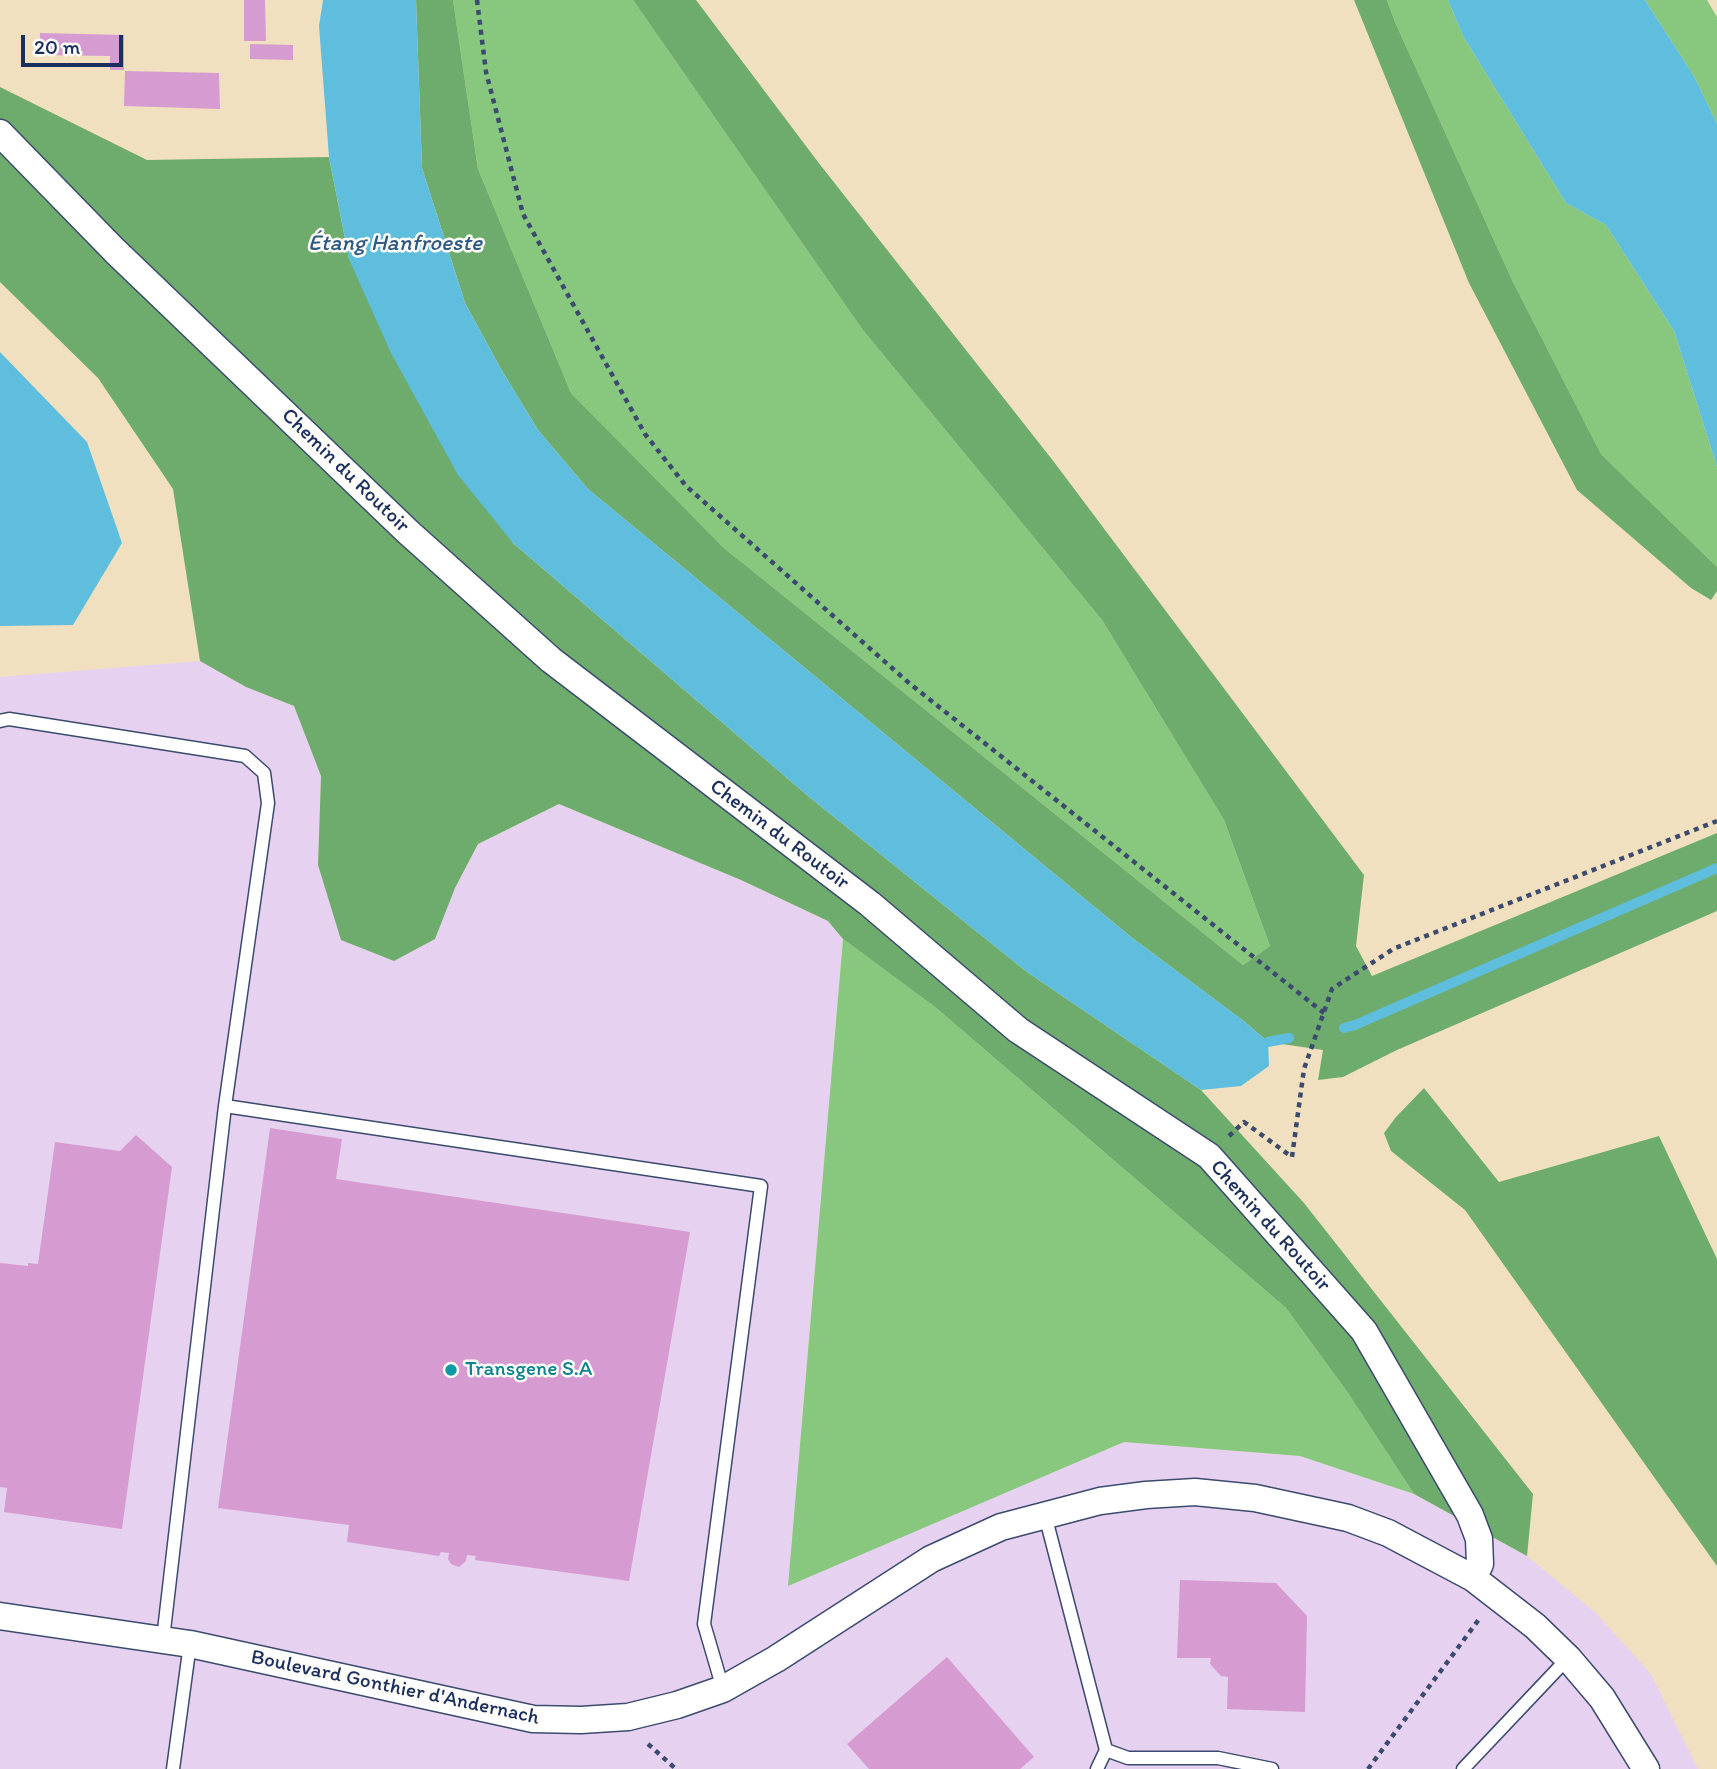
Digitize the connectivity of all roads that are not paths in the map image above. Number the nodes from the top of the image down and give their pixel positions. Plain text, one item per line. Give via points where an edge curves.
1 (0, 133) edge
2 (0, 721) edge
3 (225, 1106) junction
4 (1045, 1515) junction
5 (1473, 1578) junction
6 (0, 1616) edge
7 (163, 1639) junction
8 (190, 1644) junction
9 (1568, 1658) junction
10 (723, 1689) junction
11 (1106, 1751) junction
12 (173, 1769) edge
13 (1097, 1769) edge
14 (1272, 1769) edge
15 (1463, 1769) edge
16 (1646, 1769) edge

1 - 5 street, Chemin du Routoir via 163,298 408,532 551,660 870,904 1018,1030 1209,1156 1364,1331 1470,1515 1479,1539 1480,1564
2 - 3 lane via 245,756 264,773 268,803
3 - 7 lane
3 - 10 lane via 761,1186 704,1624
4 - 5 street, Boulevard Gonthier d'Andernach via 1146,1495 1195,1492 1255,1498 1348,1518 1398,1538
4 - 10 street, Boulevard Gonthier d'Andernach via 1001,1527 931,1559
4 - 11 lane
5 - 9 street, Boulevard Gonthier d'Andernach
6 - 7 street, Boulevard Gonthier d'Andernach
7 - 8 street, Boulevard Gonthier d'Andernach
8 - 10 street, Boulevard Gonthier d'Andernach via 533,1720 628,1717
8 - 12 lane
9 - 15 lane
9 - 16 street, Boulevard Gonthier d'Andernach via 1602,1698
11 - 13 lane
11 - 14 lane via 1128,1758 1218,1758

